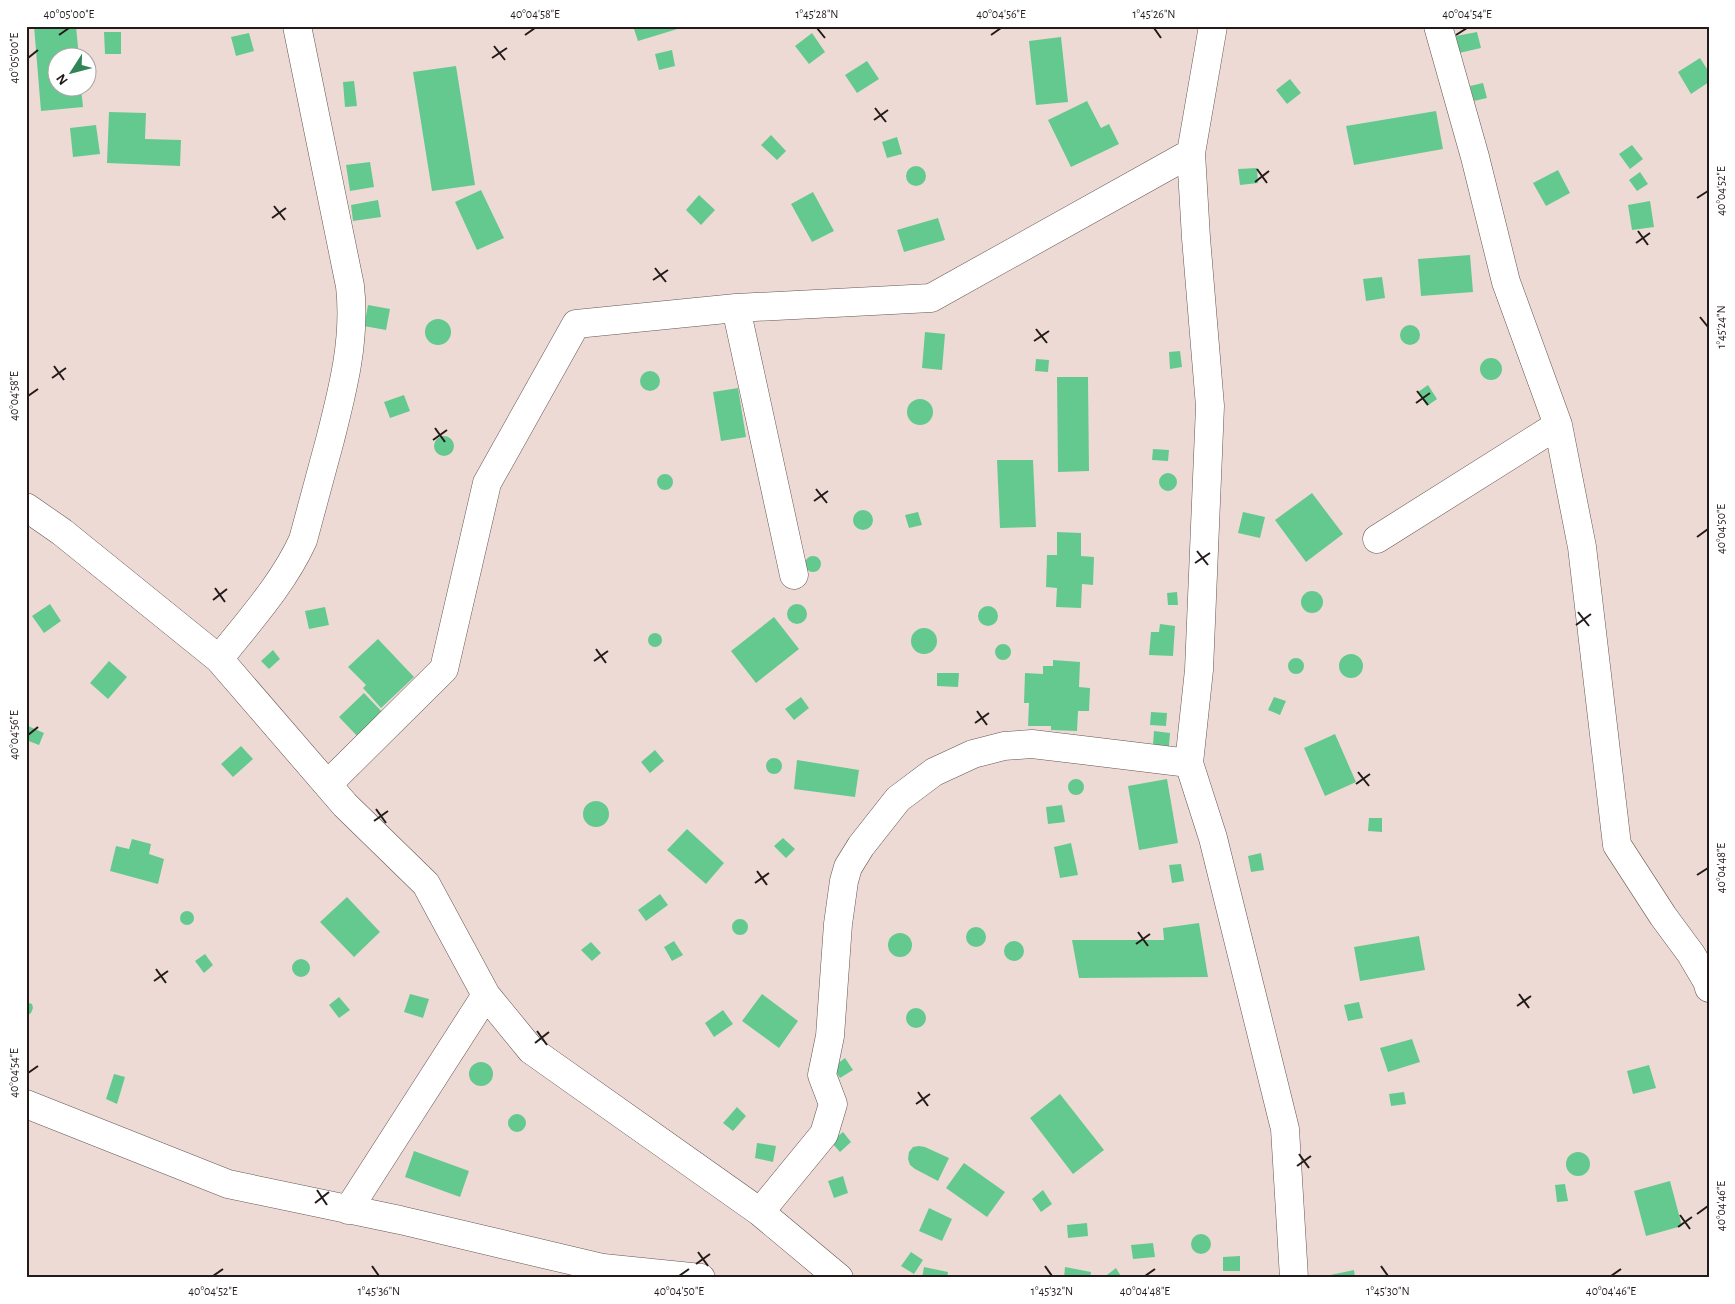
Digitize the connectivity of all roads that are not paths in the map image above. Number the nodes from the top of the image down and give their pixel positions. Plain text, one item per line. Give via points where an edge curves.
1 (298, 26) edge
2 (1213, 26) edge
3 (1438, 26) edge
4 (1191, 153) junction
5 (736, 308) junction
6 (1558, 425) junction
7 (26, 506) edge
8 (1376, 539) dead end
9 (794, 575) dead end
10 (219, 659) junction
11 (1188, 763) junction
12 (328, 784) junction
13 (1709, 988) edge
14 (486, 995) junction
15 (26, 1104) edge
16 (348, 1210) junction
17 (760, 1212) junction
18 (701, 1278) edge
19 (838, 1278) edge
20 (1294, 1278) edge

1 - 10 street via 350,286 352,332 344,385 304,540 278,583
2 - 4 street
3 - 6 street via 1506,282
4 - 5 street via 931,298
4 - 11 street via 1210,406 1199,670
5 - 9 street
5 - 12 street via 576,324 487,483 444,670
6 - 8 street
6 - 13 street via 1582,547 1617,844 1691,954
7 - 10 street
10 - 12 street
11 - 17 street via 1032,744 1004,746 973,754 934,772 898,800 861,846 848,867 844,881 830,1036 822,1075 833,1104 824,1134
11 - 20 street via 1213,838 1285,1130
12 - 14 street via 345,805 426,884
14 - 16 street
14 - 17 street via 530,1050
15 - 16 street via 228,1184
16 - 18 street via 603,1268
17 - 19 street

